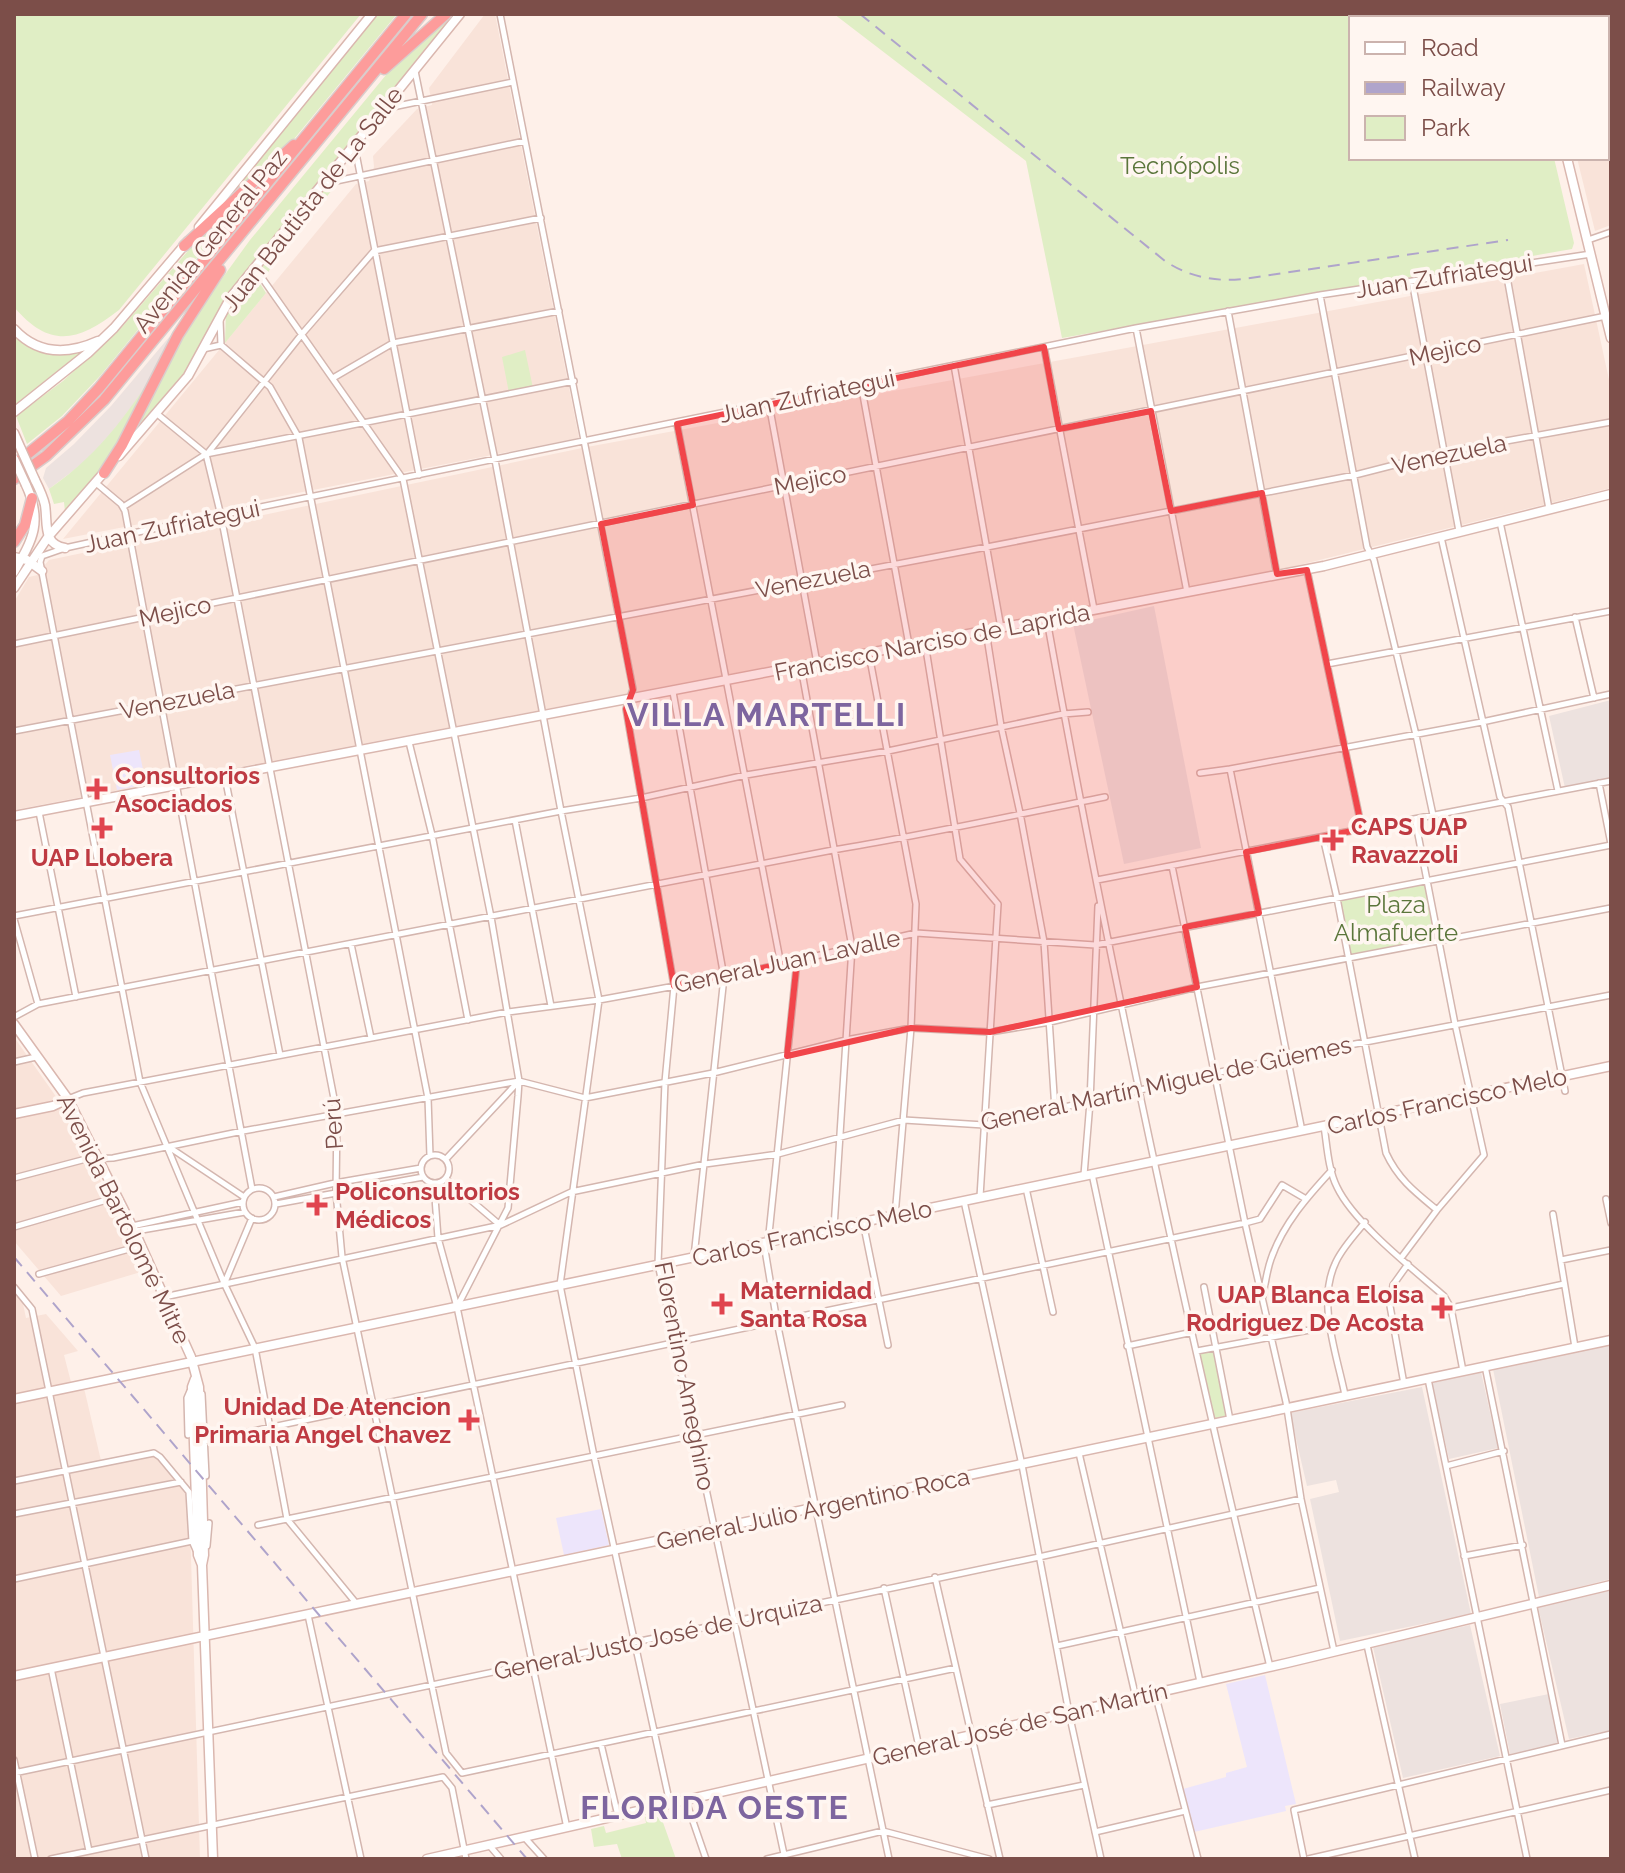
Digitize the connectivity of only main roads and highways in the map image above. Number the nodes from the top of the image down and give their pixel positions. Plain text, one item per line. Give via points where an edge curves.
1 (406, 14) edge
2 (422, 14) edge
3 (446, 14) edge
4 (356, 94) junction
5 (311, 131) junction
6 (247, 228) junction
7 (184, 246) road end
8 (61, 442) junction
9 (17, 459) edge
10 (104, 473) road end
11 (14, 479) edge
12 (14, 487) edge
13 (32, 498) road end
14 (14, 542) edge

1 - 5 highway, Avenida General Paz
2 - 4 highway, Avenida General Paz
3 - 4 highway
4 - 6 highway, Avenida General Paz
5 - 7 highway
5 - 9 highway, Avenida General Paz via 99,388 68,421
6 - 8 highway, Avenida General Paz via 112,391
6 - 10 highway via 178,335
8 - 11 highway, Avenida General Paz
8 - 12 highway
13 - 14 highway

